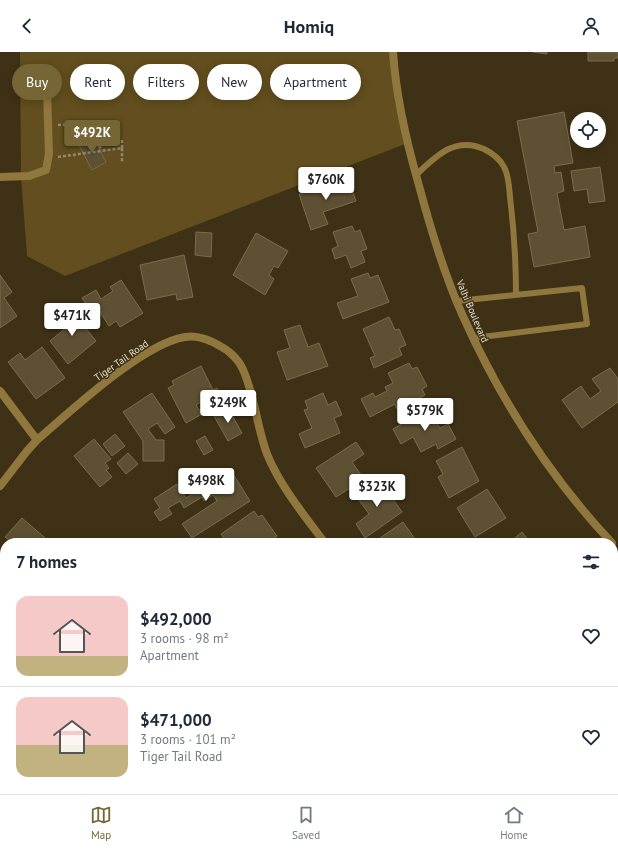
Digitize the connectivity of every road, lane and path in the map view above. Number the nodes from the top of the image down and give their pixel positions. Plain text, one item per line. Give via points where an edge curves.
1 (393, 52) edge
2 (47, 100) edge
3 (90, 123) junction
4 (96, 123) dead end
5 (48, 126) junction
6 (122, 138) dead end
7 (122, 148) junction
8 (102, 150) junction
9 (48, 159) junction
10 (122, 162) dead end
11 (416, 175) junction
12 (0, 177) edge
13 (516, 295) junction
14 (457, 301) junction
15 (474, 338) junction
16 (0, 391) edge
17 (37, 440) junction
18 (0, 486) edge
19 (322, 538) edge
20 (608, 538) edge

1 - 11 street, Valhi Boulevard via 407,143
2 - 5 street
3 - 4 path
3 - 5 path
3 - 8 path via 92,135
5 - 9 street
6 - 7 path
7 - 8 path
7 - 10 path
8 - 9 path
9 - 12 street via 46,170 29,176
11 - 13 lane via 437,155 462,144 478,146 492,153 504,167 508,178 512,213
11 - 14 street, Valhi Boulevard via 431,230
13 - 14 lane
13 - 15 lane via 582,288 587,324
14 - 15 street, Valhi Boulevard
15 - 20 street, Valhi Boulevard via 491,374 541,453 592,522
16 - 17 street
17 - 18 street, Tiger Tail Road
17 - 19 street, Tiger Tail Road via 100,387 160,345 186,337 199,337 231,354 244,371 268,455 281,480

